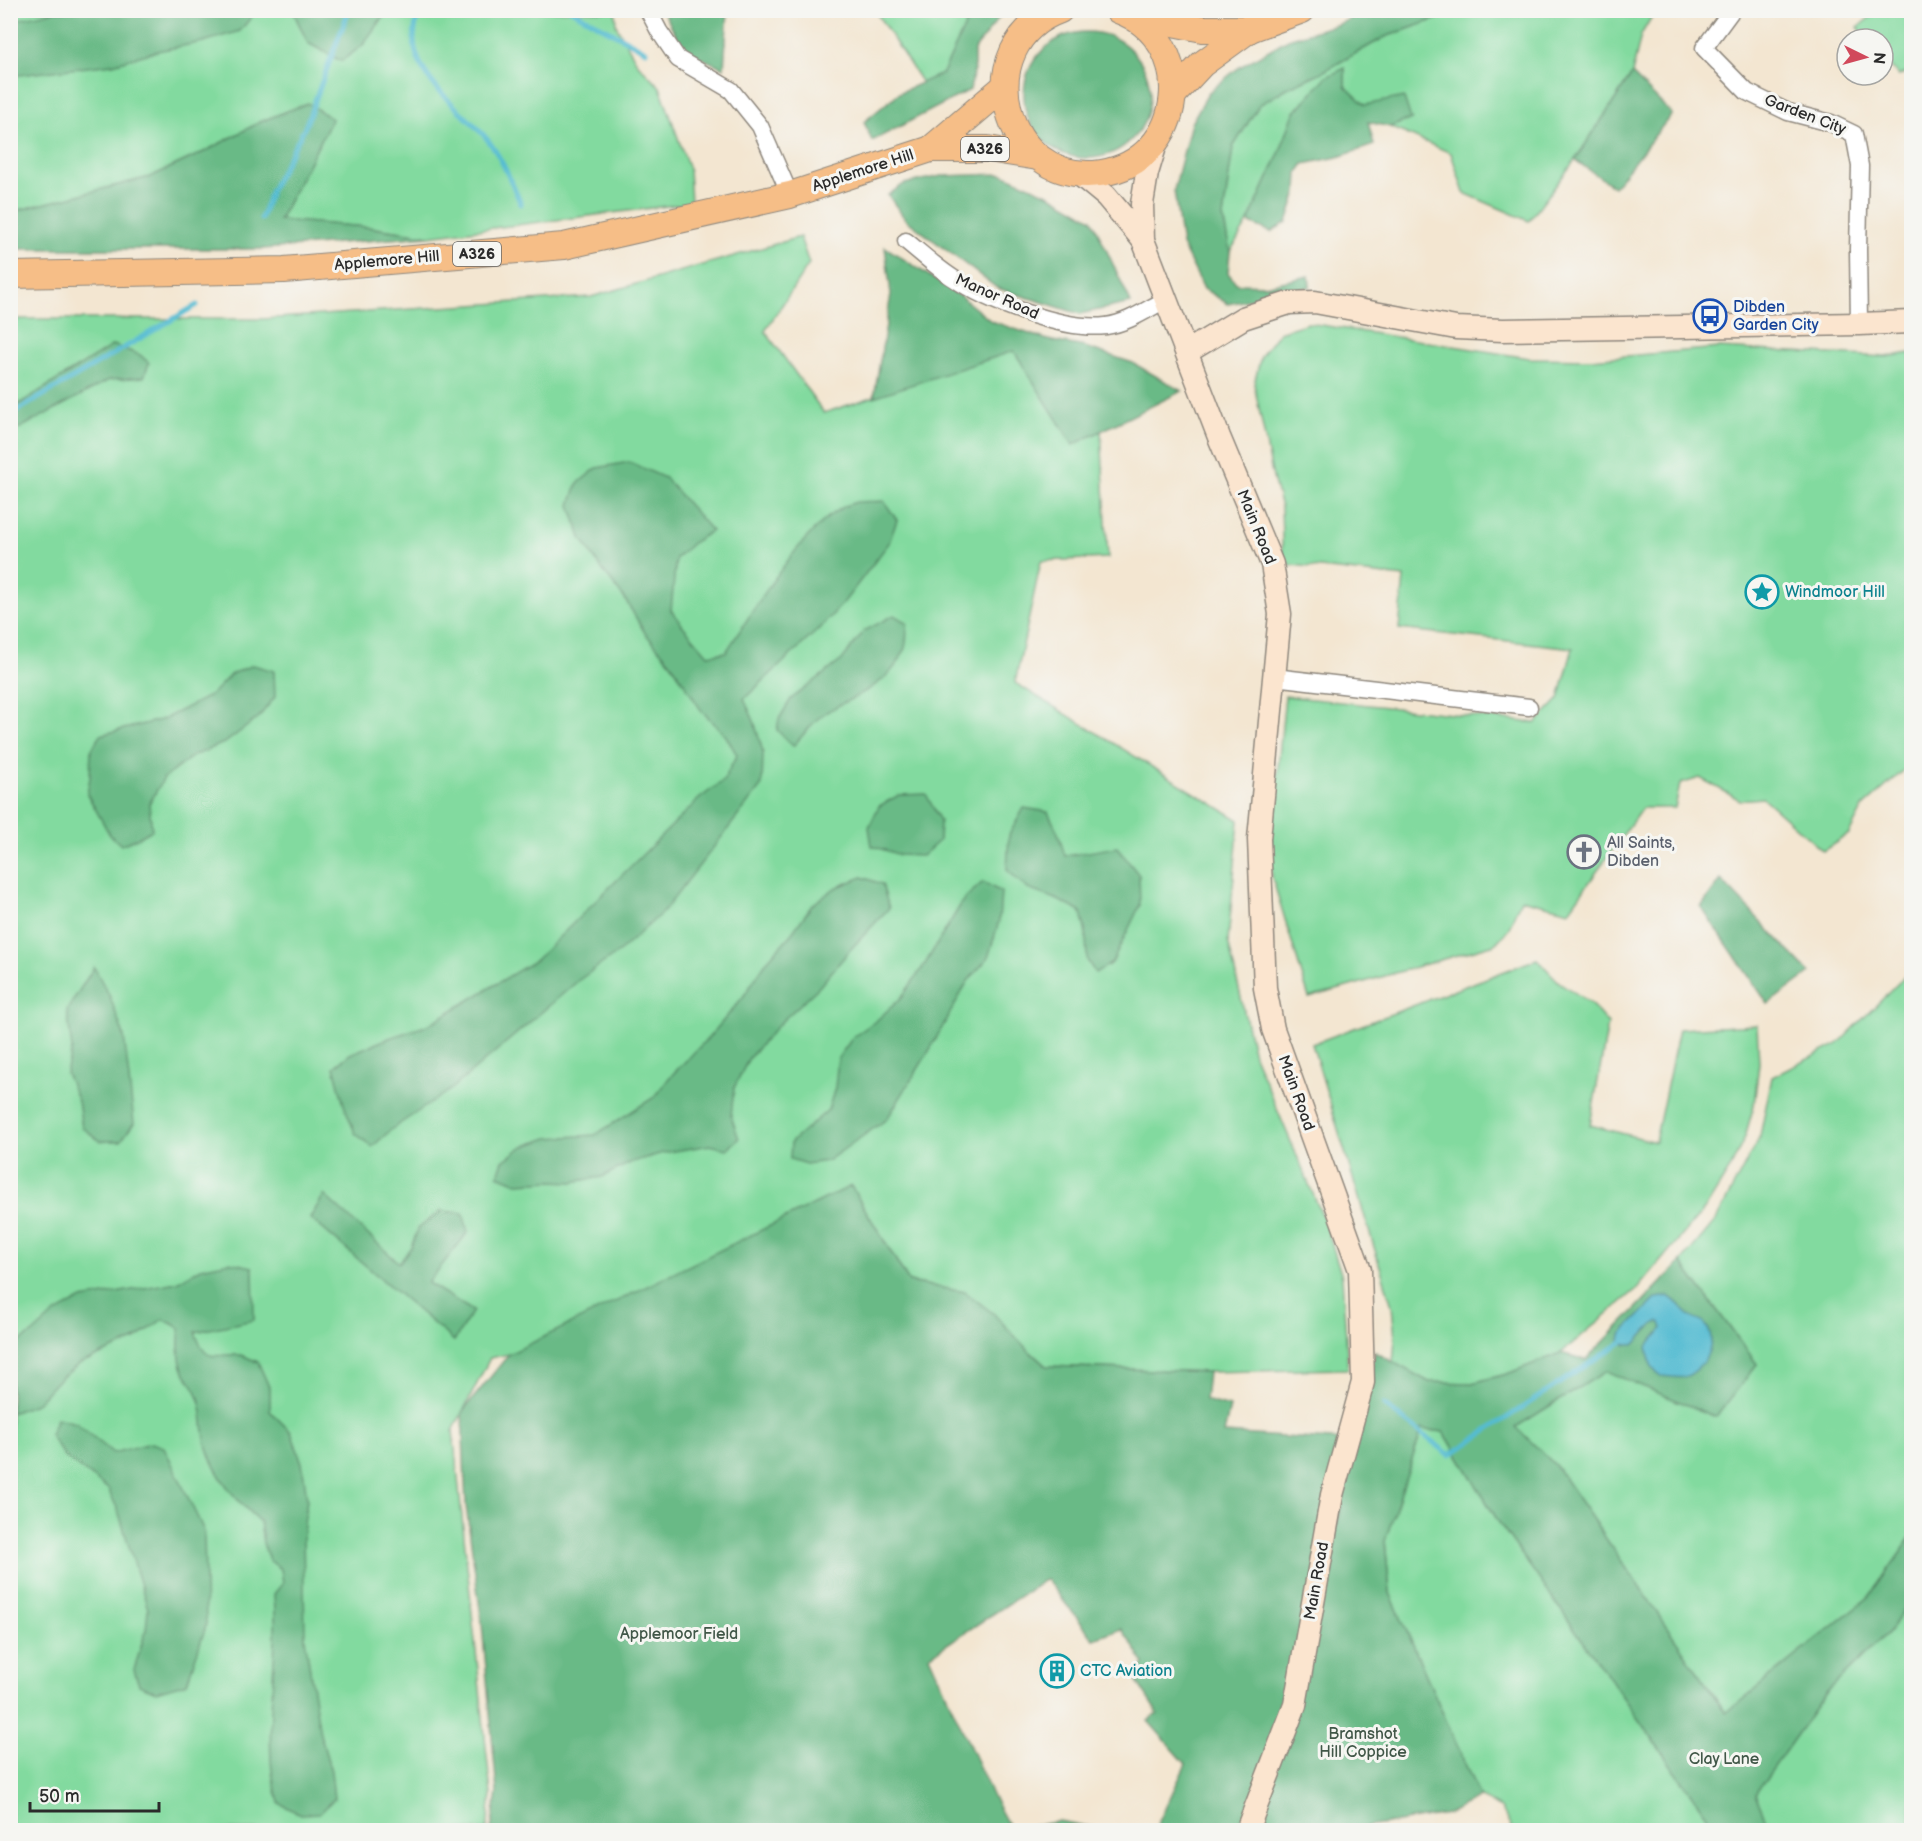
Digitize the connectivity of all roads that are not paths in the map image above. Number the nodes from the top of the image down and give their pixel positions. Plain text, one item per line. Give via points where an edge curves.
1 (648, 10) edge
2 (1060, 10) edge
3 (1302, 10) edge
4 (1732, 10) edge
5 (1125, 13) edge
6 (1250, 29) junction
7 (1004, 87) junction
8 (1174, 94) junction
9 (1157, 140) junction
10 (931, 149) junction
11 (1038, 157) junction
12 (1078, 173) junction
13 (790, 195) junction
14 (1143, 240) junction
15 (906, 241) dead end
16 (10, 274) edge
17 (1165, 300) junction
18 (1911, 322) edge
19 (1859, 324) junction
20 (1187, 352) junction
21 (1274, 677) junction
22 (1529, 707) dead end
23 (1247, 1830) edge

1 - 13 street via 678,59 731,90 760,126
2 - 7 main road via 1025,33 1010,58
3 - 6 main road
4 - 19 street, Garden City via 1704,48 1732,77 1747,92 1788,112 1831,123 1854,134 1860,166
5 - 6 main road via 1203,29
5 - 8 main road via 1150,30 1164,49 1172,71
6 - 8 main road via 1202,64
7 - 10 main road, Applemore Hill / A326
7 - 11 main road via 1008,113 1020,138
8 - 9 main road via 1169,118
9 - 12 main road via 1122,167
9 - 14 street, Main Road via 1142,204
10 - 11 main road, Applemore Hill / A326 via 988,149
10 - 13 main road, Applemore Hill / A326
11 - 12 main road via 1057,168
12 - 14 street, Main Road via 1106,196
13 - 16 main road, Applemore Hill / A326 via 564,246 284,270
14 - 17 street, Main Road
15 - 17 street, Manor Road via 954,279 990,297 1036,316 1077,326 1106,326 1129,320
17 - 20 street, Main Road
18 - 19 street
19 - 20 street via 1503,330 1456,328 1315,302 1289,303 1243,318
20 - 21 street, Main Road via 1272,564 1280,614
21 - 22 street
21 - 23 street, Main Road via 1259,839 1265,988 1273,1029 1360,1270 1363,1382 1332,1495 1294,1706

